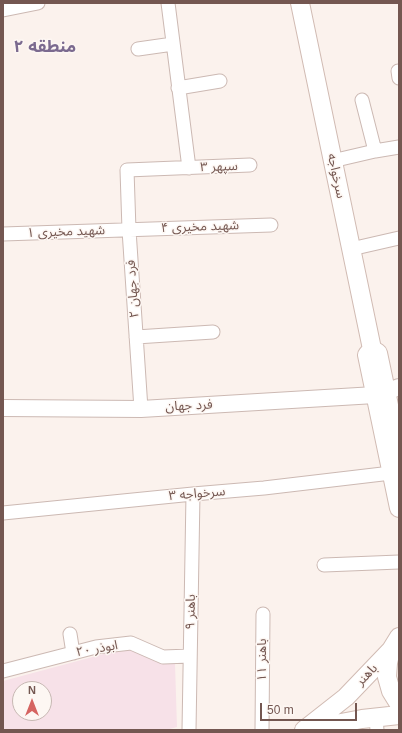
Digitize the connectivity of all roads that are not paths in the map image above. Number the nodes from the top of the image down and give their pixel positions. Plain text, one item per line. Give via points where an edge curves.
1 (38, 3) edge
2 (168, 3) edge
3 (300, 3) edge
4 (3, 10) edge
5 (173, 44) junction
6 (138, 48) dead end
7 (399, 71) edge
8 (399, 78) edge
9 (220, 81) dead end
10 (178, 88) junction
11 (362, 100) dead end
12 (399, 147) edge
13 (375, 151) junction
14 (332, 161) junction
15 (250, 165) dead end
16 (189, 168) junction
17 (127, 170) joint
18 (270, 225) dead end
19 (129, 230) junction
20 (3, 234) edge
21 (399, 238) edge
22 (351, 249) junction
23 (214, 332) dead end
24 (136, 337) junction
25 (387, 391) edge
26 (3, 408) edge
27 (141, 409) junction
28 (399, 454) edge
29 (392, 473) junction
30 (193, 494) junction
31 (399, 508) edge
32 (3, 513) edge
33 (399, 562) edge
34 (324, 565) dead end
35 (262, 614) dead end
36 (70, 634) dead end
37 (397, 640) edge
38 (73, 653) junction
39 (190, 656) junction
40 (3, 671) edge
41 (399, 704) edge
42 (399, 714) edge
43 (376, 724) edge
44 (189, 730) edge
45 (262, 730) edge
46 (304, 730) edge

1 - 4 street
2 - 5 street
3 - 14 main road, سرخواجه
5 - 6 street
5 - 10 street
7 - 8 street
9 - 10 street
10 - 16 street
11 - 13 street
12 - 13 street
13 - 14 street
14 - 22 main road, سرخواجه
15 - 16 street, ۳ سپهر
16 - 17 street, ۳ سپهر
17 - 19 street, ۲ فرد جهان
18 - 19 street, ۴ شهید مخیری
19 - 20 street, شهید مخیری ۱
19 - 24 street, ۲ فرد جهان
21 - 22 street
22 - 25 main road, سرخواجه via 372,352
23 - 24 street
24 - 27 street, ۲ فرد جهان
25 - 27 street, فرد جهان
25 - 28 main road, سرخواجه
25 - 29 main road, سرخواجه
26 - 27 street, فرد جهان
29 - 30 street, سرخواجه ۳
29 - 31 main road, سرخواجه
30 - 32 street, سرخواجه ۳
30 - 39 street, ۹ باهنر
33 - 34 street
35 - 45 street, باهنر ۱۱
36 - 38 street
37 - 41 main road via 388,663 388,677 391,691
37 - 46 main road, باهنر via 346,697
38 - 39 street, ابوذر ۲۰ via 96,647 131,643 162,657
38 - 40 street, ابوذر ۲۰
39 - 44 street, ۹ باهنر
42 - 43 main road, باهنر
43 - 46 main road, باهنر

